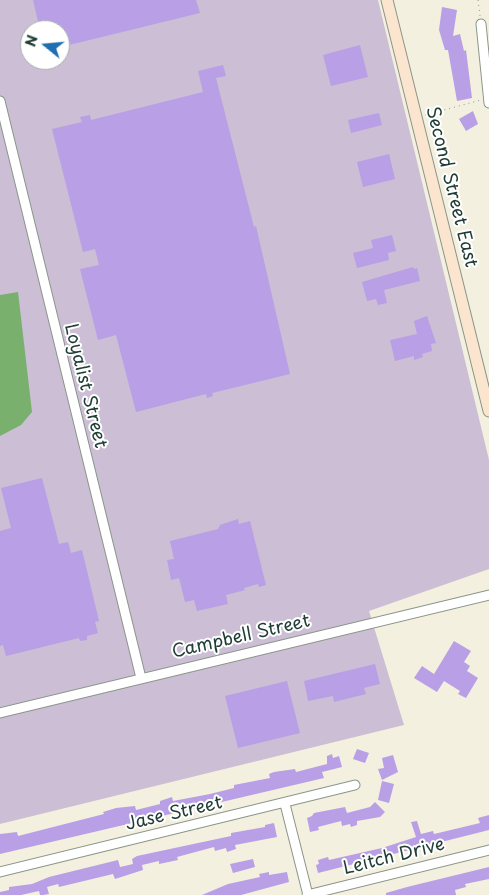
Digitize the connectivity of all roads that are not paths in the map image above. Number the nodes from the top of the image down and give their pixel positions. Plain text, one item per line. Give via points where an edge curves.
1 (387, 0) edge
2 (481, 24) road end
3 (0, 101) edge
4 (488, 101) edge
5 (489, 411) edge
6 (489, 595) edge
7 (141, 678) junction
8 (0, 713) edge
9 (355, 785) dead end
10 (285, 804) junction
11 (489, 850) edge
12 (0, 872) edge
13 (308, 895) edge

1 - 5 main road, Second Street East
2 - 4 street
3 - 7 street, Loyalist Street
6 - 7 street, Campbell Street
7 - 8 street, Campbell Street
9 - 10 street, Jase Street
10 - 12 street, Jase Street
10 - 13 street
11 - 13 street, Leitch Drive

